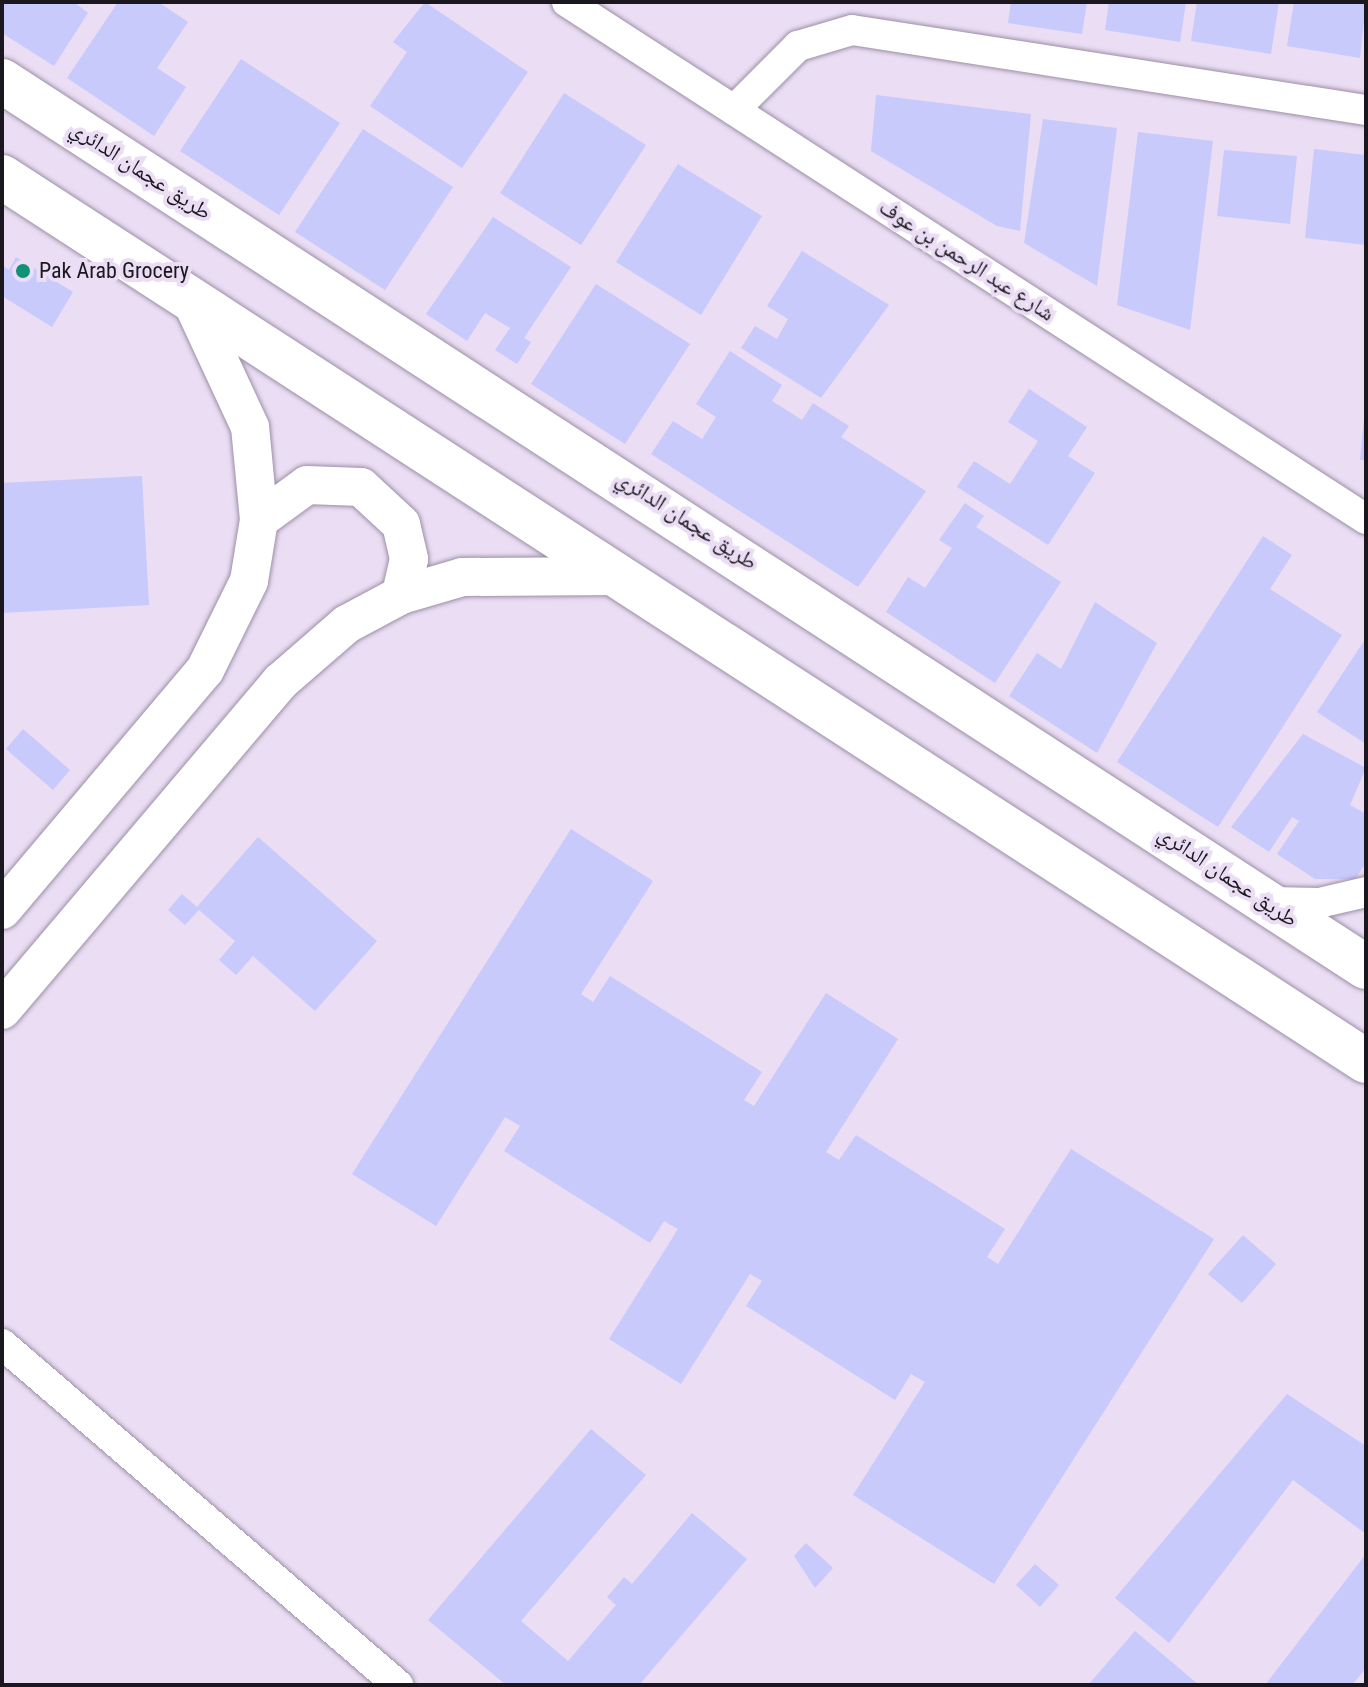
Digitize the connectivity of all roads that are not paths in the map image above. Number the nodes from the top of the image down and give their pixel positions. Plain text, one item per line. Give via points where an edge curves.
1 (567, 2) edge
2 (2, 81) edge
3 (734, 110) junction
4 (1366, 110) edge
5 (2, 177) edge
6 (190, 298) junction
7 (1366, 519) edge
8 (259, 520) junction
9 (618, 576) junction
10 (401, 595) junction
11 (1366, 892) edge
12 (1267, 902) junction
13 (2, 910) edge
14 (1358, 956) edge
15 (2, 1010) edge
16 (1366, 1061) edge
17 (2, 1344) edge
18 (398, 1685) edge

1 - 3 street, شارع عبد الرحمن بن عوف
2 - 12 main road, طريق عجمان الدائري
3 - 4 street via 798,46 852,30
3 - 7 street, شارع عبد الرحمن بن عوف
5 - 6 main road
6 - 8 street via 250,427
6 - 9 main road
8 - 10 street via 307,485 361,487 390,509 404,532 409,559
8 - 13 street via 249,581 219,649
9 - 10 street via 494,572
9 - 16 main road
10 - 15 street via 335,633 280,682
11 - 12 street via 1319,903
12 - 14 main road, طريق عجمان الدائري
17 - 18 street

